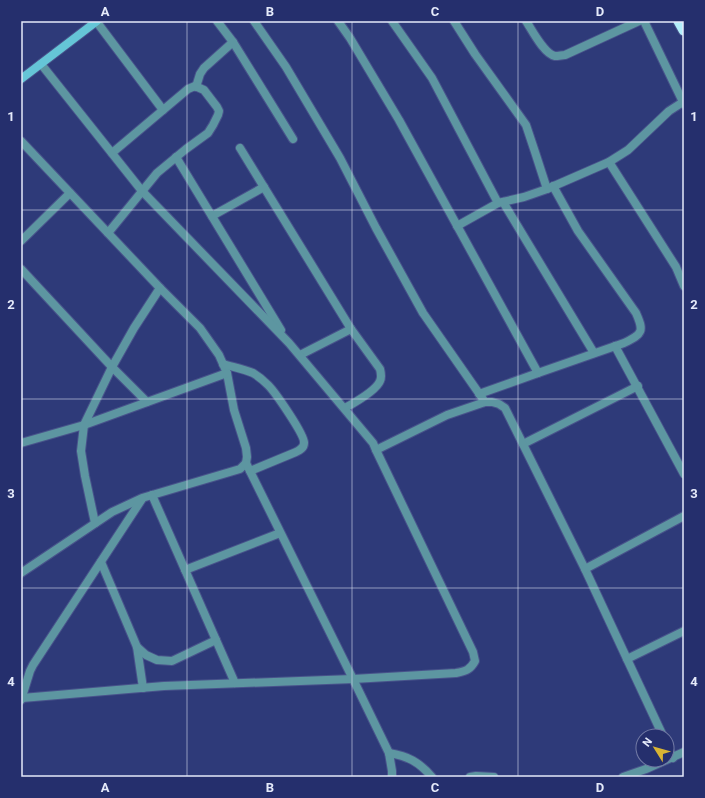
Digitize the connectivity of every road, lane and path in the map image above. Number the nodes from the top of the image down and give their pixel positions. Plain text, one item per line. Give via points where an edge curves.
1 (96, 21) edge
2 (217, 21) edge
3 (254, 21) edge
4 (338, 21) edge
5 (392, 21) edge
6 (454, 21) edge
7 (526, 21) edge
8 (639, 21) edge
9 (644, 21) edge
10 (680, 21) edge
11 (684, 30) edge
12 (233, 42) junction
13 (41, 64) junction
14 (21, 79) edge
15 (196, 87) junction
16 (684, 103) edge
17 (163, 110) junction
18 (293, 139) dead end
19 (21, 140) edge
20 (240, 148) dead end
21 (112, 153) junction
22 (176, 157) junction
23 (609, 162) junction
24 (264, 187) junction
25 (550, 188) junction
26 (142, 191) junction
27 (70, 193) junction
28 (501, 203) junction
29 (212, 216) junction
30 (458, 226) junction
31 (108, 233) junction
32 (21, 241) edge
33 (21, 269) edge
34 (684, 286) edge
35 (160, 288) junction
36 (351, 329) junction
37 (289, 343) junction
38 (616, 346) junction
39 (594, 353) junction
40 (300, 355) junction
41 (223, 364) junction
42 (112, 367) junction
43 (227, 373) junction
44 (538, 373) junction
45 (638, 386) junction
46 (480, 394) junction
47 (147, 402) junction
48 (485, 402) junction
49 (345, 408) junction
50 (84, 425) junction
51 (21, 443) edge
52 (523, 444) junction
53 (376, 450) junction
54 (246, 463) junction
55 (250, 471) junction
56 (684, 474) edge
57 (152, 495) junction
58 (142, 498) junction
59 (684, 516) edge
60 (95, 523) junction
61 (280, 532) junction
62 (101, 562) junction
63 (585, 569) junction
64 (185, 570) junction
65 (21, 573) edge
66 (684, 631) edge
67 (216, 640) junction
68 (137, 647) junction
69 (627, 659) junction
70 (353, 679) junction
71 (235, 683) junction
72 (143, 688) junction
73 (21, 699) edge
74 (659, 728) edge
75 (684, 752) edge
76 (389, 753) junction
77 (675, 757) edge
78 (648, 768) edge
79 (392, 777) edge
80 (432, 777) edge
81 (470, 777) edge
82 (494, 777) edge
83 (623, 777) edge

1 - 13 main road
1 - 17 street
2 - 12 street
3 - 46 street via 286,66 340,158 423,313
4 - 30 street via 399,120
5 - 28 street via 432,78
6 - 25 street via 526,125
7 - 8 street via 544,48 557,56 565,55
9 - 16 street
10 - 11 highway
12 - 15 street via 204,68
12 - 18 street
13 - 14 main road
13 - 21 street
15 - 17 street via 188,89
15 - 22 street via 204,90 217,107 218,115 208,132
16 - 23 street via 668,111 628,150
17 - 21 street
19 - 27 street
20 - 24 street
21 - 26 street
22 - 26 street via 157,173
22 - 29 street
23 - 25 street
23 - 34 street via 676,267
24 - 29 street
24 - 36 street
25 - 28 street
25 - 38 street via 641,323 638,335
26 - 31 street
26 - 37 street
27 - 31 street
27 - 32 street
28 - 30 street
28 - 39 street
29 - 37 street
30 - 44 street
31 - 35 street
33 - 42 street
35 - 41 street via 200,328 220,355
35 - 42 street
36 - 40 street
36 - 49 street via 380,369 381,380 374,389
37 - 40 street
38 - 39 street
38 - 45 street
39 - 44 street
40 - 49 street
41 - 43 street
41 - 55 street via 254,374 268,384 304,439 301,449 296,452
42 - 47 street
42 - 50 street
43 - 47 street
43 - 54 street via 234,410 246,448
44 - 46 street
45 - 52 street
45 - 56 street
46 - 48 street
47 - 50 street
48 - 52 street via 499,404 505,408
48 - 53 street via 446,416
49 - 53 street via 374,443
50 - 51 street
50 - 60 street via 81,451
52 - 63 street
53 - 70 street via 473,652 475,661 465,671 456,673
54 - 55 street
54 - 57 street via 240,469
55 - 61 street
57 - 58 street
57 - 64 street
58 - 60 street
58 - 62 street
59 - 63 street
60 - 65 street
61 - 64 street
61 - 70 street
62 - 68 street
62 - 73 street via 33,665
63 - 69 street
64 - 67 street
66 - 69 street
67 - 68 street via 172,661 157,660
67 - 71 street
68 - 72 street
69 - 74 street
70 - 71 street
70 - 76 street
71 - 72 street
72 - 73 street
75 - 77 street
76 - 79 street
76 - 80 street via 414,761
78 - 83 street
81 - 82 street

